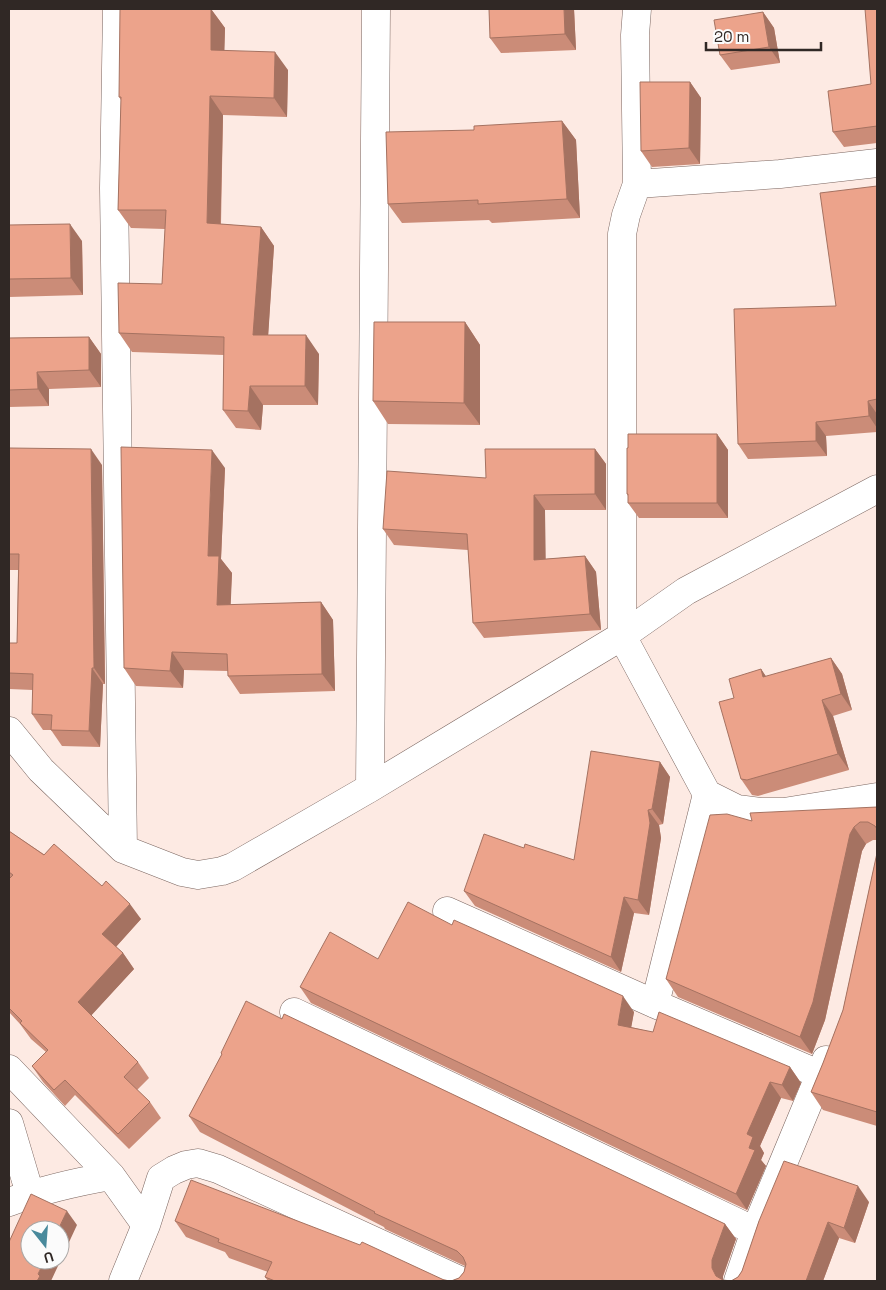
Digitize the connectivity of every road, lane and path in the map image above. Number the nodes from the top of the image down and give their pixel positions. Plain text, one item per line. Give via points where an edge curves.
1 (117, 9) edge
2 (376, 9) edge
3 (636, 9) edge
4 (877, 163) edge
5 (637, 184) junction
6 (877, 489) edge
7 (622, 636) junction
8 (9, 731) edge
9 (370, 788) junction
10 (706, 794) junction
11 (877, 797) edge
12 (123, 850) junction
13 (447, 910) dead end
14 (655, 1004) junction
15 (294, 1012) dead end
16 (834, 1041) edge
17 (9, 1069) edge
18 (821, 1075) junction
19 (9, 1123) edge
20 (111, 1176) junction
21 (19, 1198) edge
22 (146, 1225) junction
23 (755, 1232) junction
24 (123, 1281) edge
25 (461, 1281) edge
26 (738, 1281) edge

1 - 12 street via 114,188
2 - 9 street
3 - 5 street
4 - 5 street via 780,174
5 - 7 street via 622,234
6 - 7 street via 686,591
7 - 9 street
7 - 10 street
8 - 12 street via 41,770
9 - 12 street via 222,871 198,876
10 - 11 street via 737,809 760,812 784,812
10 - 14 street
13 - 14 street
14 - 18 street
15 - 23 street
16 - 18 street
17 - 20 street
18 - 23 street
19 - 21 street
20 - 21 street via 70,1183
20 - 22 street
22 - 24 street
22 - 25 street via 161,1178 186,1165 198,1163 218,1169
23 - 26 street

